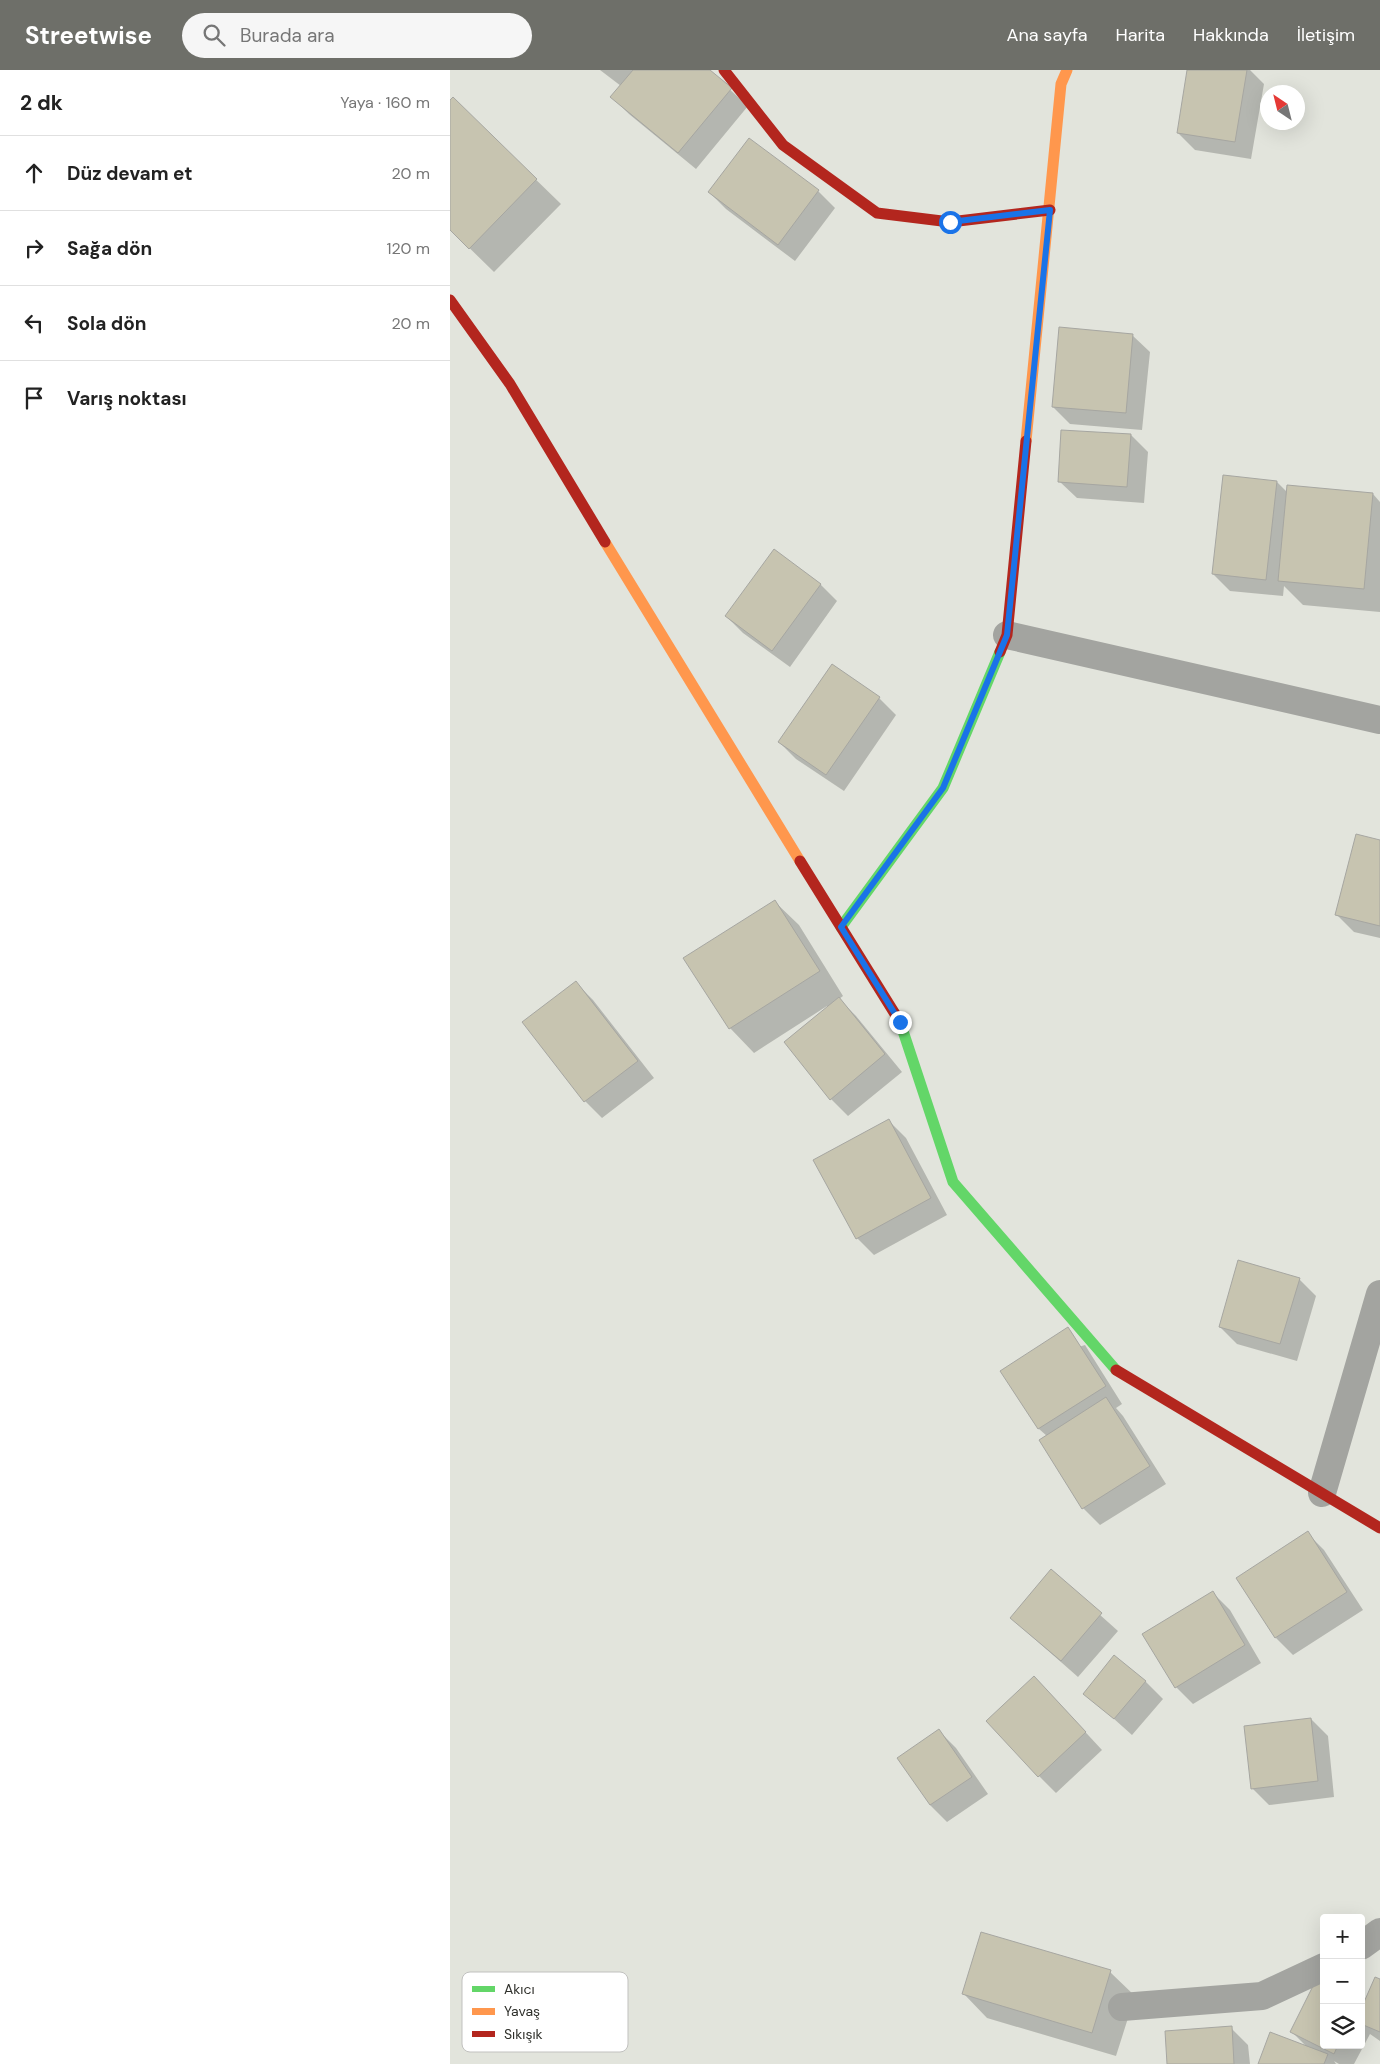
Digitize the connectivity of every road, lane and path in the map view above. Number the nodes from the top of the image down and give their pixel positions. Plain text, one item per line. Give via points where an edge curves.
1 (724, 70) edge
2 (1067, 70) edge
3 (1050, 210) junction
4 (450, 300) edge
5 (1007, 635) junction
6 (1380, 720) edge
7 (841, 927) junction
8 (1380, 1294) edge
9 (1322, 1493) junction
10 (1380, 1528) edge
11 (1380, 1932) edge
12 (1365, 1943) edge
13 (1320, 1969) edge
14 (1122, 2007) dead end

1 - 3 street via 783,145 877,213 950,222
2 - 3 street via 1061,84
3 - 5 street
4 - 7 street via 510,384
5 - 6 street
5 - 7 street via 943,788
7 - 9 street via 900,1022 953,1182 1117,1371
8 - 9 street
9 - 10 street
11 - 12 street
13 - 14 street via 1262,1996

